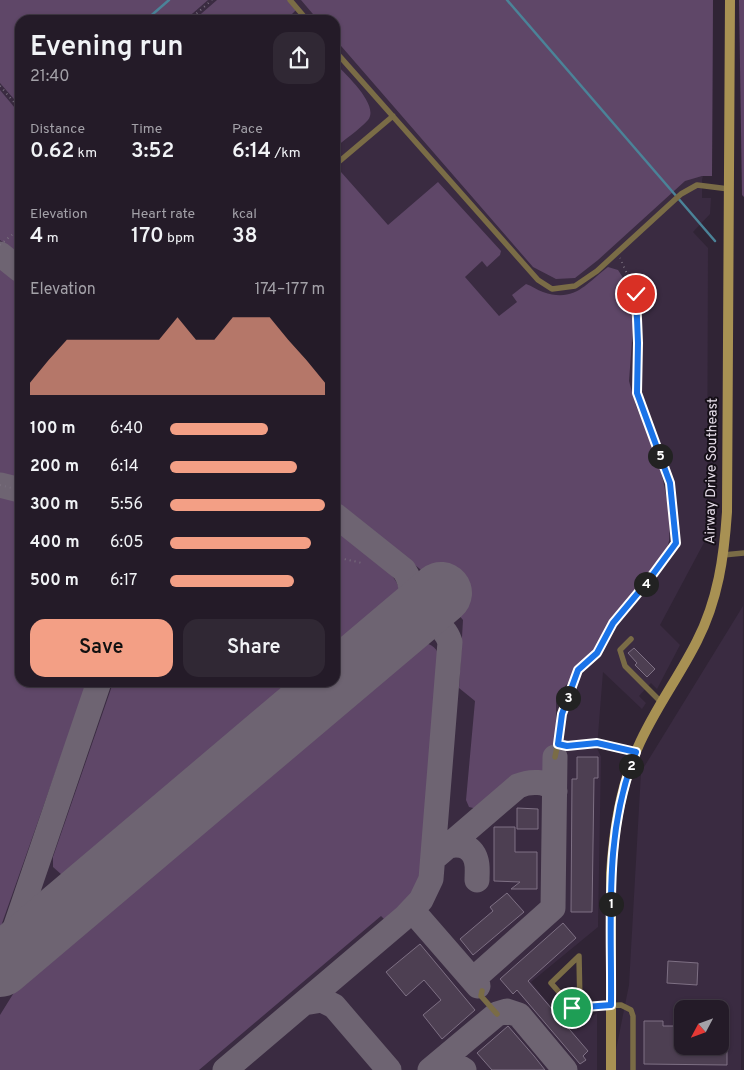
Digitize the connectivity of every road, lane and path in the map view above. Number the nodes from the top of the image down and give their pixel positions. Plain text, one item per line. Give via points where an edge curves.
1 (212, 0) edge
2 (290, 0) edge
3 (730, 0) edge
4 (194, 15) edge
5 (303, 15) edge
6 (340, 58) edge
7 (0, 86) edge
8 (15, 103) edge
9 (392, 116) junction
10 (340, 161) edge
11 (729, 189) junction
12 (15, 232) edge
13 (0, 246) edge
14 (618, 251) junction
15 (0, 486) edge
16 (15, 489) edge
17 (744, 553) edge
18 (723, 555) junction
19 (340, 558) edge
20 (362, 563) dead end
21 (631, 639) dead end
22 (662, 703) junction
23 (558, 744) junction
24 (636, 752) junction
25 (556, 757) dead end
26 (482, 991) dead end
27 (611, 1005) junction
28 (580, 1007) junction
29 (497, 1014) dead end
30 (611, 1070) edge
31 (633, 1070) edge

1 - 4 path
2 - 5 lane
3 - 11 street, Airway Drive Southeast
6 - 9 lane
7 - 8 path
9 - 10 lane
9 - 14 lane via 538,280 552,289 574,286 597,271
11 - 14 lane via 697,185 681,194
11 - 18 street, Airway Drive Southeast via 727,512
12 - 13 path
14 - 23 path via 636,294 637,393 670,483 676,543 613,623 597,653 578,670 562,714
15 - 16 path
17 - 18 lane
18 - 22 street, Airway Drive Southeast via 706,621
19 - 20 path
21 - 22 lane via 620,650 625,666
22 - 24 street, Airway Drive Southeast
23 - 24 lane via 597,743
23 - 25 lane
24 - 27 street, Airway Drive Southeast via 620,799 613,844
26 - 29 lane via 481,996
27 - 28 lane
27 - 30 street, Airway Drive Southeast
27 - 31 lane via 631,1010
28 - 28 lane via 579,982 579,956 551,983 572,1008

